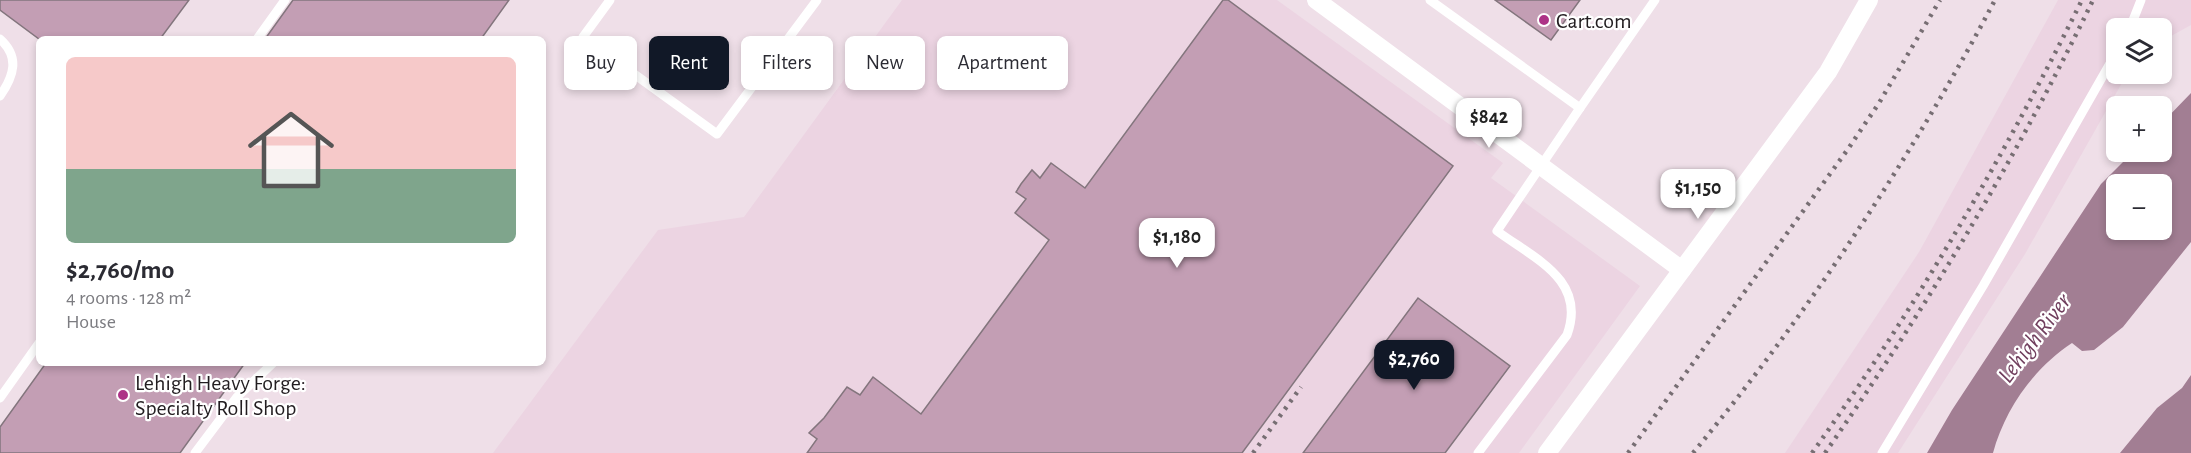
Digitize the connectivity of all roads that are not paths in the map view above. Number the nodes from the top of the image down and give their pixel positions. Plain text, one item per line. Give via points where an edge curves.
1 (285, 0) edge
2 (610, 0) edge
3 (817, 0) edge
4 (1316, 0) edge
5 (1430, 0) edge
6 (1655, 0) edge
7 (1869, 0) edge
8 (2141, 0) edge
9 (2134, 18) edge
10 (259, 36) edge
11 (0, 39) edge
12 (2106, 71) edge
13 (0, 96) edge
14 (1580, 108) junction
15 (1541, 165) junction
16 (1682, 270) junction
17 (36, 347) edge
18 (270, 366) edge
19 (0, 398) edge
20 (195, 453) edge
21 (1478, 453) edge
22 (1547, 453) edge
23 (1882, 453) edge

1 - 10 lane
2 - 3 lane via 583,37 717,134
4 - 15 street
5 - 14 lane
6 - 14 lane
7 - 16 street via 1828,72
8 - 9 lane
11 - 13 lane via 13,56 14,69
12 - 23 lane
14 - 15 lane
15 - 16 street
15 - 21 lane via 1497,231 1557,275 1572,301 1573,318 1567,335
16 - 22 street
17 - 19 lane
18 - 20 lane via 237,397

